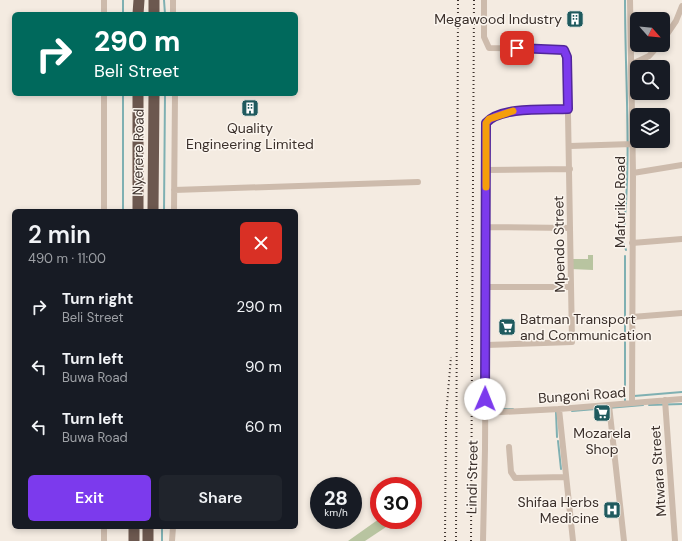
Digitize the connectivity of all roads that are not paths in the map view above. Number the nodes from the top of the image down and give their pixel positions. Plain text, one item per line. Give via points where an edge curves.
1 (104, 0) edge
2 (139, 0) edge
3 (154, 0) edge
4 (173, 0) edge
5 (484, 0) edge
6 (630, 0) edge
7 (682, 6) edge
8 (104, 12) edge
9 (138, 12) edge
10 (154, 12) edge
11 (173, 12) edge
12 (670, 30) edge
13 (653, 52) edge
14 (632, 60) edge
15 (640, 60) edge
16 (104, 96) edge
17 (138, 96) edge
18 (154, 96) edge
19 (175, 96) edge
20 (568, 109) junction
21 (630, 144) edge
22 (570, 146) junction
23 (632, 148) edge
24 (682, 165) edge
25 (570, 169) junction
26 (486, 170) junction
27 (633, 173) junction
28 (418, 182) dead end
29 (174, 190) junction
30 (104, 209) edge
31 (138, 209) edge
32 (153, 209) edge
33 (174, 209) edge
34 (486, 227) junction
35 (570, 228) junction
36 (682, 239) edge
37 (632, 243) junction
38 (486, 287) junction
39 (571, 287) junction
40 (682, 313) edge
41 (632, 317) junction
42 (486, 345) junction
43 (682, 399) edge
44 (665, 400) junction
45 (632, 403) junction
46 (609, 405) junction
47 (559, 409) junction
48 (484, 413) junction
49 (509, 447) dead end
50 (566, 476) junction
51 (104, 529) edge
52 (134, 529) edge
53 (148, 529) edge
54 (173, 529) edge
55 (104, 541) edge
56 (134, 541) edge
57 (148, 541) edge
58 (172, 541) edge
59 (482, 541) edge
60 (572, 541) edge
61 (624, 541) edge
62 (676, 541) edge

1 - 8 street
2 - 9 highway
3 - 10 highway
4 - 11 street
5 - 20 street, Mpendo Street via 484,37 490,48 564,50 567,57
6 - 14 street, Mafuriko Road
7 - 12 street
13 - 15 street
16 - 30 street
17 - 31 highway, Nyerere Road
18 - 32 highway, Nyerere Road
19 - 29 street
20 - 22 street, Mpendo Street
20 - 26 street, Lindi Street via 510,111 489,119 486,123
21 - 22 street
22 - 25 street, Mpendo Street
23 - 27 street, Mafuriko Road
24 - 27 street
25 - 26 street
25 - 35 street, Mpendo Street
26 - 34 street, Lindi Street
27 - 37 street, Mafuriko Road
28 - 29 street
29 - 33 street
34 - 35 street
34 - 38 street, Lindi Street
35 - 39 street, Mpendo Street
36 - 37 street
37 - 41 street, Mafuriko Road
38 - 39 street
38 - 42 street, Lindi Street
39 - 42 street, Mpendo Street via 572,342
40 - 41 street
41 - 45 street, Mafuriko Road
42 - 48 street, Lindi Street
43 - 44 street, Bungoni Road
44 - 45 street, Bungoni Road
44 - 62 street, Mtwara Street
45 - 46 street, Bungoni Road
46 - 47 street, Bungoni Road
46 - 61 street
47 - 48 street, Bungoni Road
47 - 50 street
48 - 59 street, Lindi Street
49 - 50 street via 511,472 515,478
50 - 60 street
51 - 55 street
52 - 56 highway
53 - 57 highway
54 - 58 street

